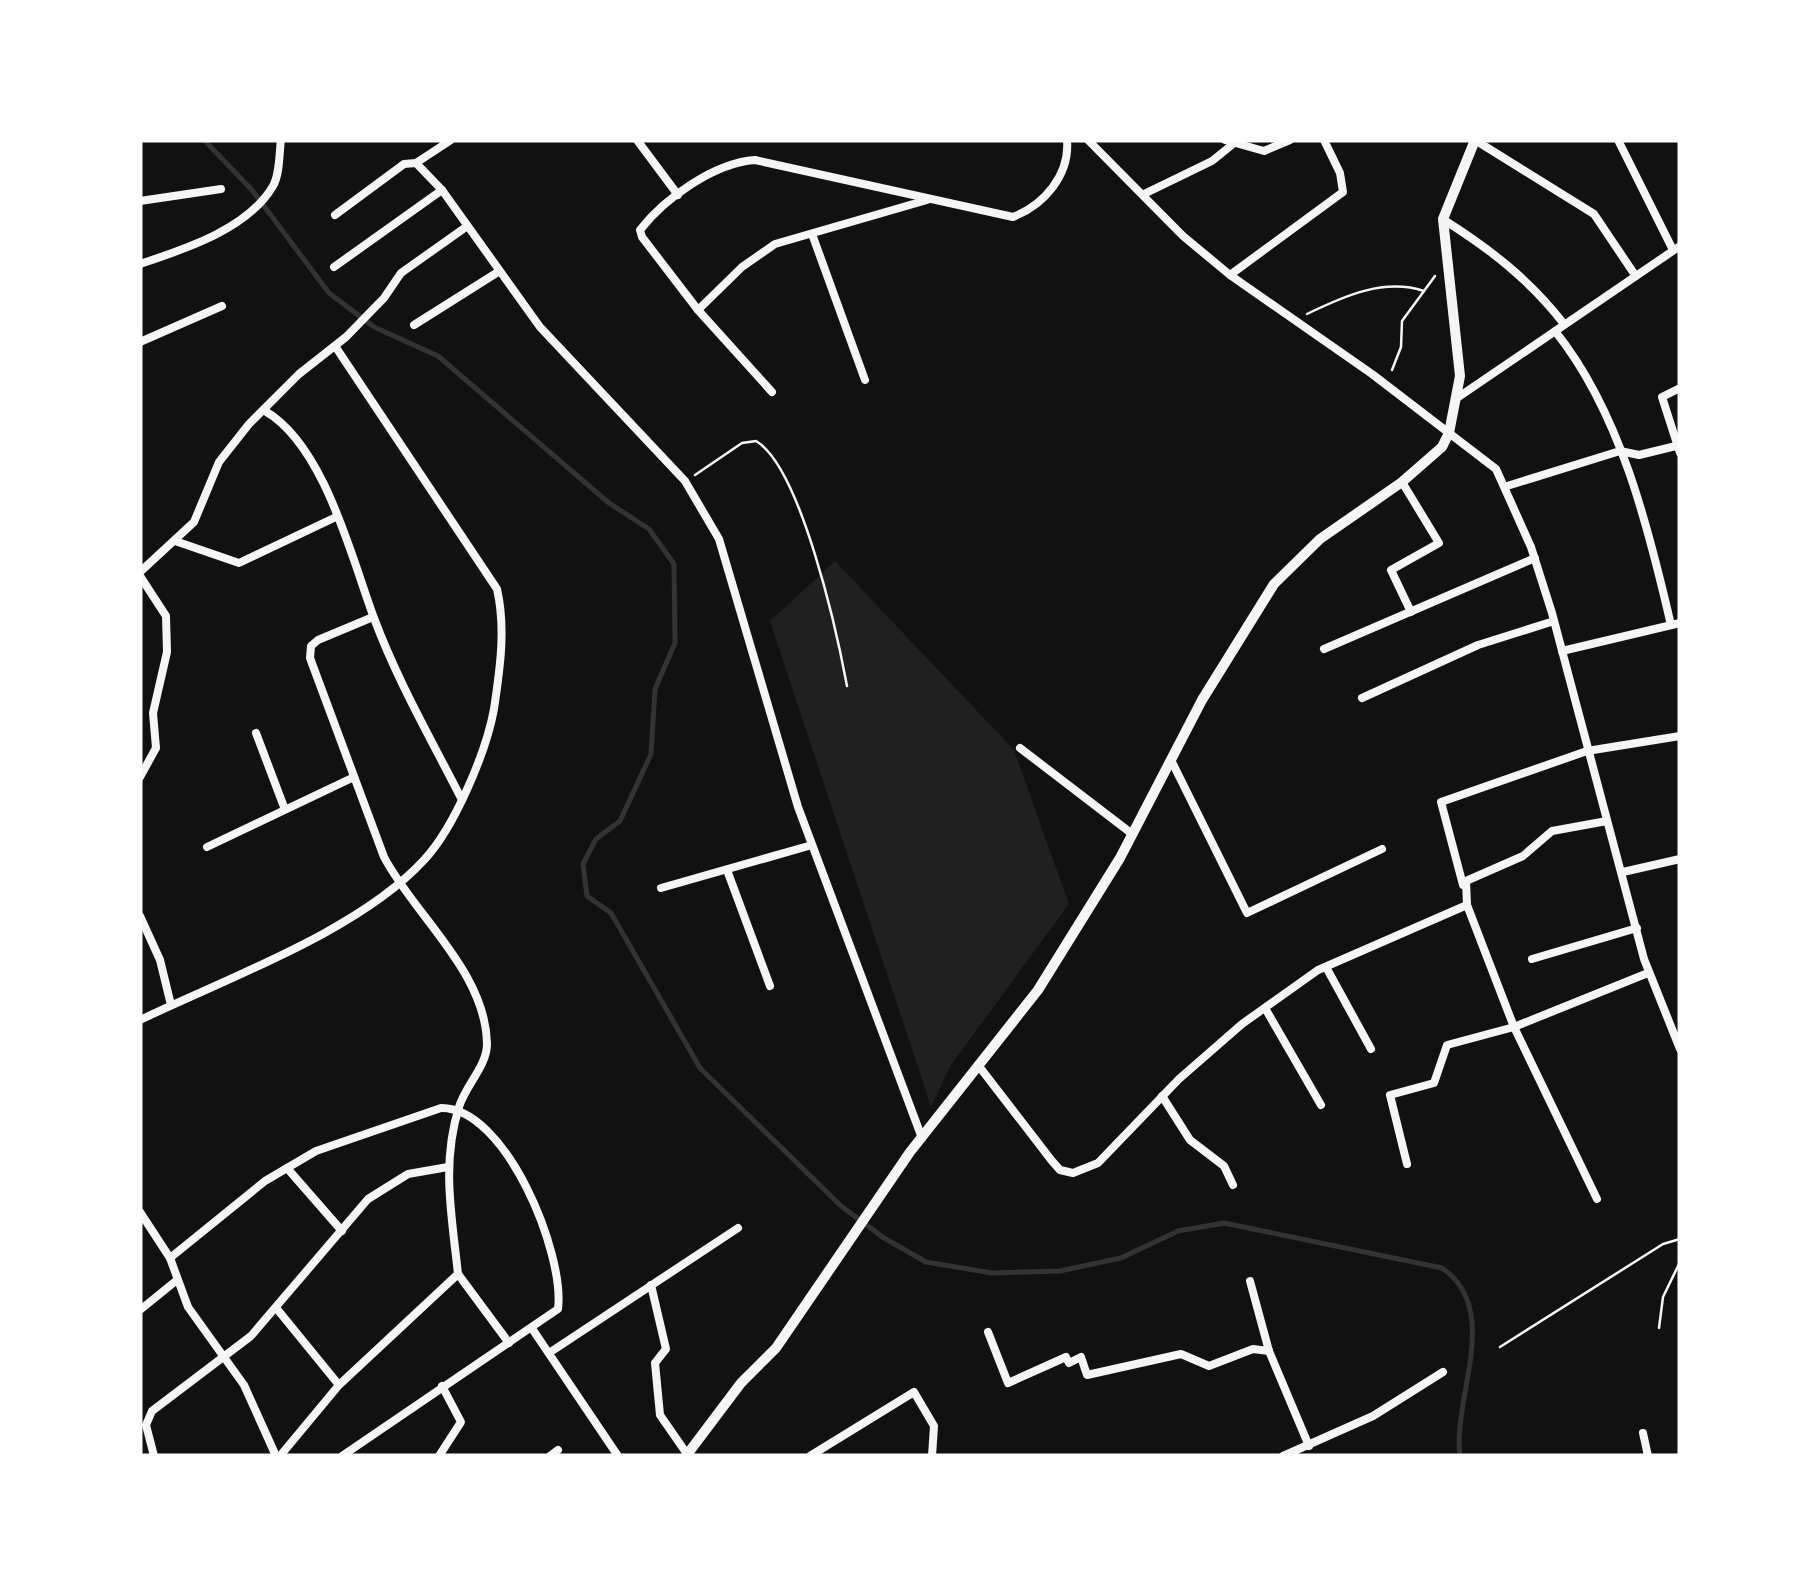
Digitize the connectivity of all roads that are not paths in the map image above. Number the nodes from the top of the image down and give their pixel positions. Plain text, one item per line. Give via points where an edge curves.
1 (281, 140) edge
2 (451, 140) edge
3 (638, 140) edge
4 (1067, 140) edge
5 (1088, 140) edge
6 (1290, 140) edge
7 (1324, 140) edge
8 (1475, 140) edge
9 (1618, 140) edge
10 (1232, 142) edge
11 (416, 163) junction
12 (221, 189) dead end
13 (442, 190) junction
14 (1144, 194) junction
15 (678, 195) junction
16 (931, 199) junction
17 (140, 201) edge
18 (336, 215) dead end
19 (1443, 219) junction
20 (466, 227) junction
21 (812, 234) junction
22 (1676, 248) edge
23 (140, 264) edge
24 (334, 267) dead end
25 (498, 272) junction
26 (1230, 275) junction
27 (1635, 275) junction
28 (222, 306) dead end
29 (698, 310) junction
30 (1564, 324) junction
31 (414, 326) dead end
32 (1555, 331) junction
33 (140, 342) edge
34 (336, 346) junction
35 (865, 380) dead end
36 (1680, 388) edge
37 (772, 392) dead end
38 (1457, 398) junction
39 (265, 411) junction
40 (1449, 433) junction
41 (1679, 448) edge
42 (1620, 451) junction
43 (1402, 482) junction
44 (1506, 486) junction
45 (336, 517) junction
46 (178, 542) junction
47 (1534, 558) junction
48 (140, 574) edge
49 (1412, 612) junction
50 (373, 617) junction
51 (1554, 621) junction
52 (1675, 624) edge
53 (1324, 649) dead end
54 (1562, 651) junction
55 (1362, 698) dead end
56 (256, 733) dead end
57 (1680, 736) edge
58 (1020, 748) dead end
59 (1588, 751) junction
60 (1172, 762) junction
61 (140, 776) edge
62 (354, 777) junction
63 (460, 798) junction
64 (284, 806) junction
65 (1607, 821) junction
66 (1131, 833) junction
67 (207, 846) dead end
68 (812, 846) junction
69 (1382, 850) dead end
70 (1680, 860) edge
71 (727, 870) junction
72 (1624, 872) junction
73 (398, 885) junction
74 (662, 888) dead end
75 (1464, 889) junction
76 (1467, 905) junction
77 (140, 916) edge
78 (1636, 928) junction
79 (1532, 959) dead end
80 (1326, 967) junction
81 (1648, 973) junction
82 (770, 986) dead end
83 (171, 1005) junction
84 (1265, 1008) junction
85 (140, 1020) edge
86 (1514, 1027) junction
87 (1677, 1030) edge
88 (1371, 1049) dead end
89 (1680, 1049) edge
90 (978, 1065) junction
91 (1162, 1096) junction
92 (1321, 1105) dead end
93 (458, 1108) junction
94 (922, 1138) junction
95 (1407, 1164) dead end
96 (448, 1167) junction
97 (287, 1168) junction
98 (1233, 1185) dead end
99 (1597, 1198) dead end
100 (140, 1212) edge
101 (149, 1223) junction
102 (738, 1228) dead end
103 (140, 1231) edge
104 (342, 1231) junction
105 (170, 1258) junction
106 (458, 1274) junction
107 (177, 1280) junction
108 (1250, 1280) dead end
109 (650, 1285) junction
110 (277, 1309) junction
111 (140, 1310) edge
112 (532, 1330) junction
113 (988, 1332) dead end
114 (509, 1343) junction
115 (1269, 1351) junction
116 (549, 1353) junction
117 (224, 1359) junction
118 (1443, 1372) dead end
119 (339, 1386) junction
120 (442, 1386) junction
121 (143, 1421) edge
122 (1642, 1432) dead end
123 (1309, 1446) junction
124 (686, 1455) edge
125 (154, 1456) edge
126 (278, 1456) edge
127 (342, 1456) edge
128 (439, 1456) edge
129 (618, 1456) edge
130 (810, 1456) edge
131 (932, 1456) edge
132 (1283, 1456) edge
133 (1648, 1456) edge

1 - 23 street via 276,183 243,218
2 - 11 street
3 - 15 street
4 - 16 street via 1057,180 1032,209 1012,217
5 - 14 street
6 - 10 street via 1264,151
7 - 26 street via 1343,192
8 - 19 street
8 - 27 street via 1594,214
9 - 22 street
10 - 14 street via 1212,161
11 - 13 street
11 - 18 street via 404,164
12 - 17 street
13 - 20 street
13 - 24 street
14 - 26 street
15 - 16 street via 730,164 754,160
15 - 29 street via 640,230
16 - 21 street
19 - 30 street via 1538,290
19 - 38 street via 1458,338
20 - 25 street
20 - 34 street via 401,273
21 - 29 street via 757,255
21 - 35 street
22 - 27 street
25 - 31 street
25 - 68 street via 540,327 685,481 719,539
26 - 40 street
27 - 30 street
28 - 33 street
29 - 37 street
30 - 32 street
32 - 38 street
32 - 42 street via 1598,398
34 - 39 street via 298,374
34 - 63 street via 497,588 505,622 492,717
36 - 41 street via 1662,397
38 - 40 street
39 - 45 street via 286,423 308,455
39 - 46 street via 225,454
40 - 43 street via 1432,458
40 - 44 street via 1480,452
41 - 42 street
42 - 44 street
42 - 52 street
43 - 49 street via 1439,544 1391,570
43 - 60 street via 1334,528 1274,584
44 - 47 street
45 - 46 street via 239,563
45 - 50 street
46 - 48 street
47 - 49 street
47 - 51 street
48 - 61 street via 166,616 167,652 153,714 156,748
49 - 53 street
50 - 62 street via 311,646
50 - 63 street
51 - 54 street
51 - 55 street via 1478,644
52 - 54 street
54 - 59 street
56 - 64 street
57 - 59 street
58 - 66 street
59 - 65 street
59 - 75 street via 1440,802
60 - 66 street
60 - 69 street via 1248,914
62 - 64 street
62 - 73 street
63 - 73 street via 428,857
64 - 67 street
65 - 72 street
65 - 75 street via 1552,831 1523,856 1466,881
66 - 90 street via 1038,990
68 - 71 street
68 - 94 street
70 - 72 street
71 - 74 street
71 - 82 street
72 - 78 street
73 - 83 street via 314,937
73 - 93 street via 457,964 483,1024 486,1055
75 - 76 street
76 - 80 street
76 - 86 street
77 - 83 street
78 - 79 street
78 - 81 street
80 - 84 street
80 - 88 street
81 - 86 street
81 - 87 street
83 - 85 street
84 - 91 street
84 - 92 street
86 - 95 street via 1446,1045 1434,1083 1390,1095
86 - 99 street
87 - 89 street
90 - 91 street via 1052,1161 1073,1173 1098,1163
90 - 94 street
91 - 98 street via 1190,1140 1224,1166
93 - 96 street
93 - 97 street via 417,1114
93 - 112 street via 483,1128 522,1180 551,1245 561,1287 558,1309
94 - 124 street via 776,1348
96 - 104 street via 408,1174 386,1186
96 - 106 street
97 - 104 street
97 - 105 street
100 - 101 street
101 - 103 street
101 - 105 street
102 - 109 street
104 - 110 street
105 - 107 street
106 - 114 street
106 - 119 street
107 - 111 street
107 - 117 street
108 - 115 street
109 - 116 street
109 - 124 street via 666,1349 655,1363 660,1416
110 - 117 street
110 - 119 street
112 - 114 street
112 - 116 street
113 - 115 street via 1008,1383 1066,1357 1069,1363 1082,1357 1086,1375 1181,1354 1209,1366 1253,1349
114 - 120 street
115 - 123 street
116 - 129 street
117 - 121 street
117 - 126 street
118 - 123 street via 1414,1394
119 - 126 street
120 - 127 street
120 - 128 street via 461,1422
121 - 125 street
122 - 133 street
123 - 132 street
130 - 131 street via 914,1392 934,1426

